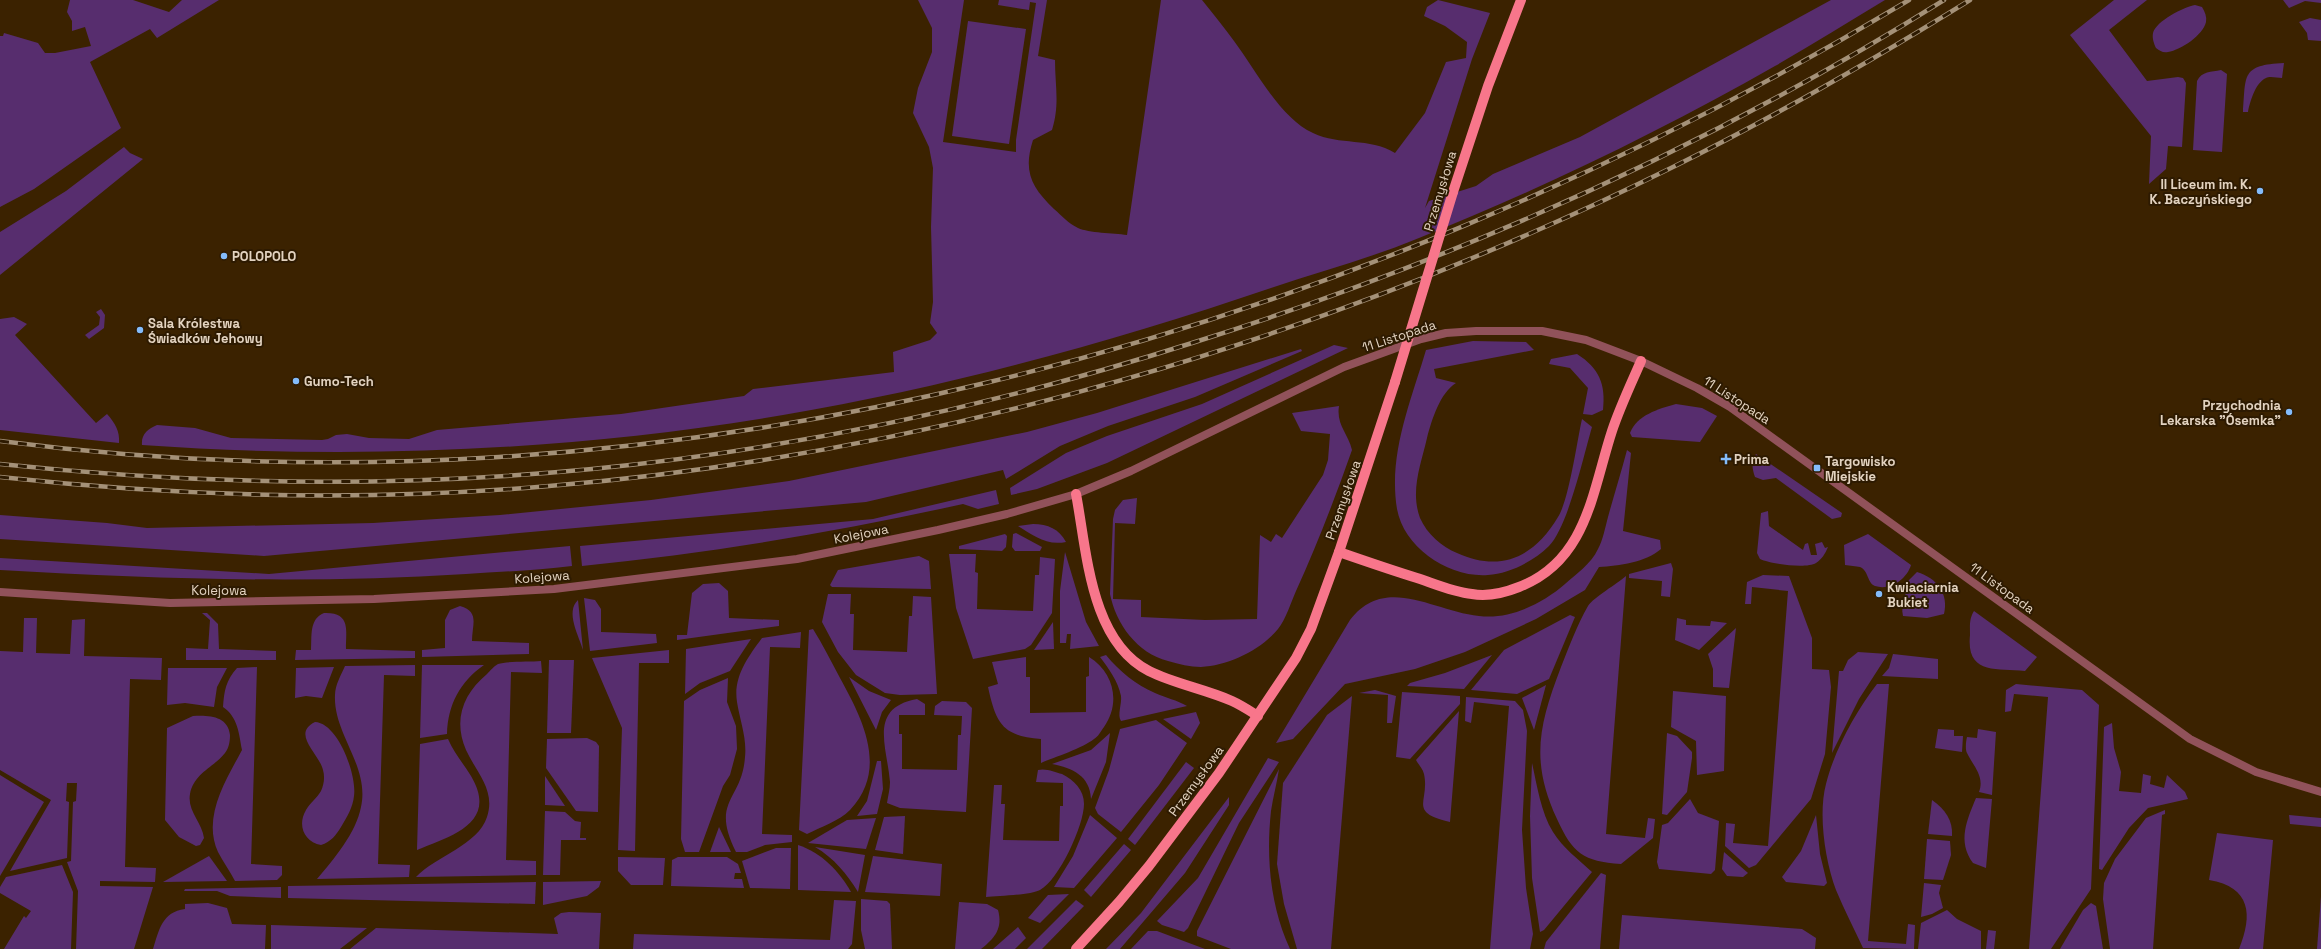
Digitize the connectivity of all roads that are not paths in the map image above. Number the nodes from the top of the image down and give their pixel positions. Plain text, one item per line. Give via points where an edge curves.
1 (1521, 0) edge
2 (1641, 361) junction
3 (1076, 494) junction
4 (1339, 552) junction
5 (0, 592) edge
6 (1258, 716) junction
7 (2321, 792) edge
8 (1076, 949) edge

1 - 4 main road, Przemysłowa, bridge via 1488,86 1453,192 1395,382
2 - 3 street, 11 Listopada via 1586,340 1542,331 1446,333 1421,339 1344,367 1131,471
2 - 4 main road via 1612,431 1576,542 1549,572 1506,592 1473,594 1441,587
2 - 7 street, 11 Listopada via 1730,407 2190,739 2256,772
3 - 5 street, Kolejowa via 938,530 797,559 554,589 359,599 178,602
3 - 6 main road via 1096,600 1103,619 1125,652 1147,670 1233,701
4 - 6 main road, Przemysłowa via 1311,629 1296,658
6 - 8 main road, Przemysłowa via 1149,866

